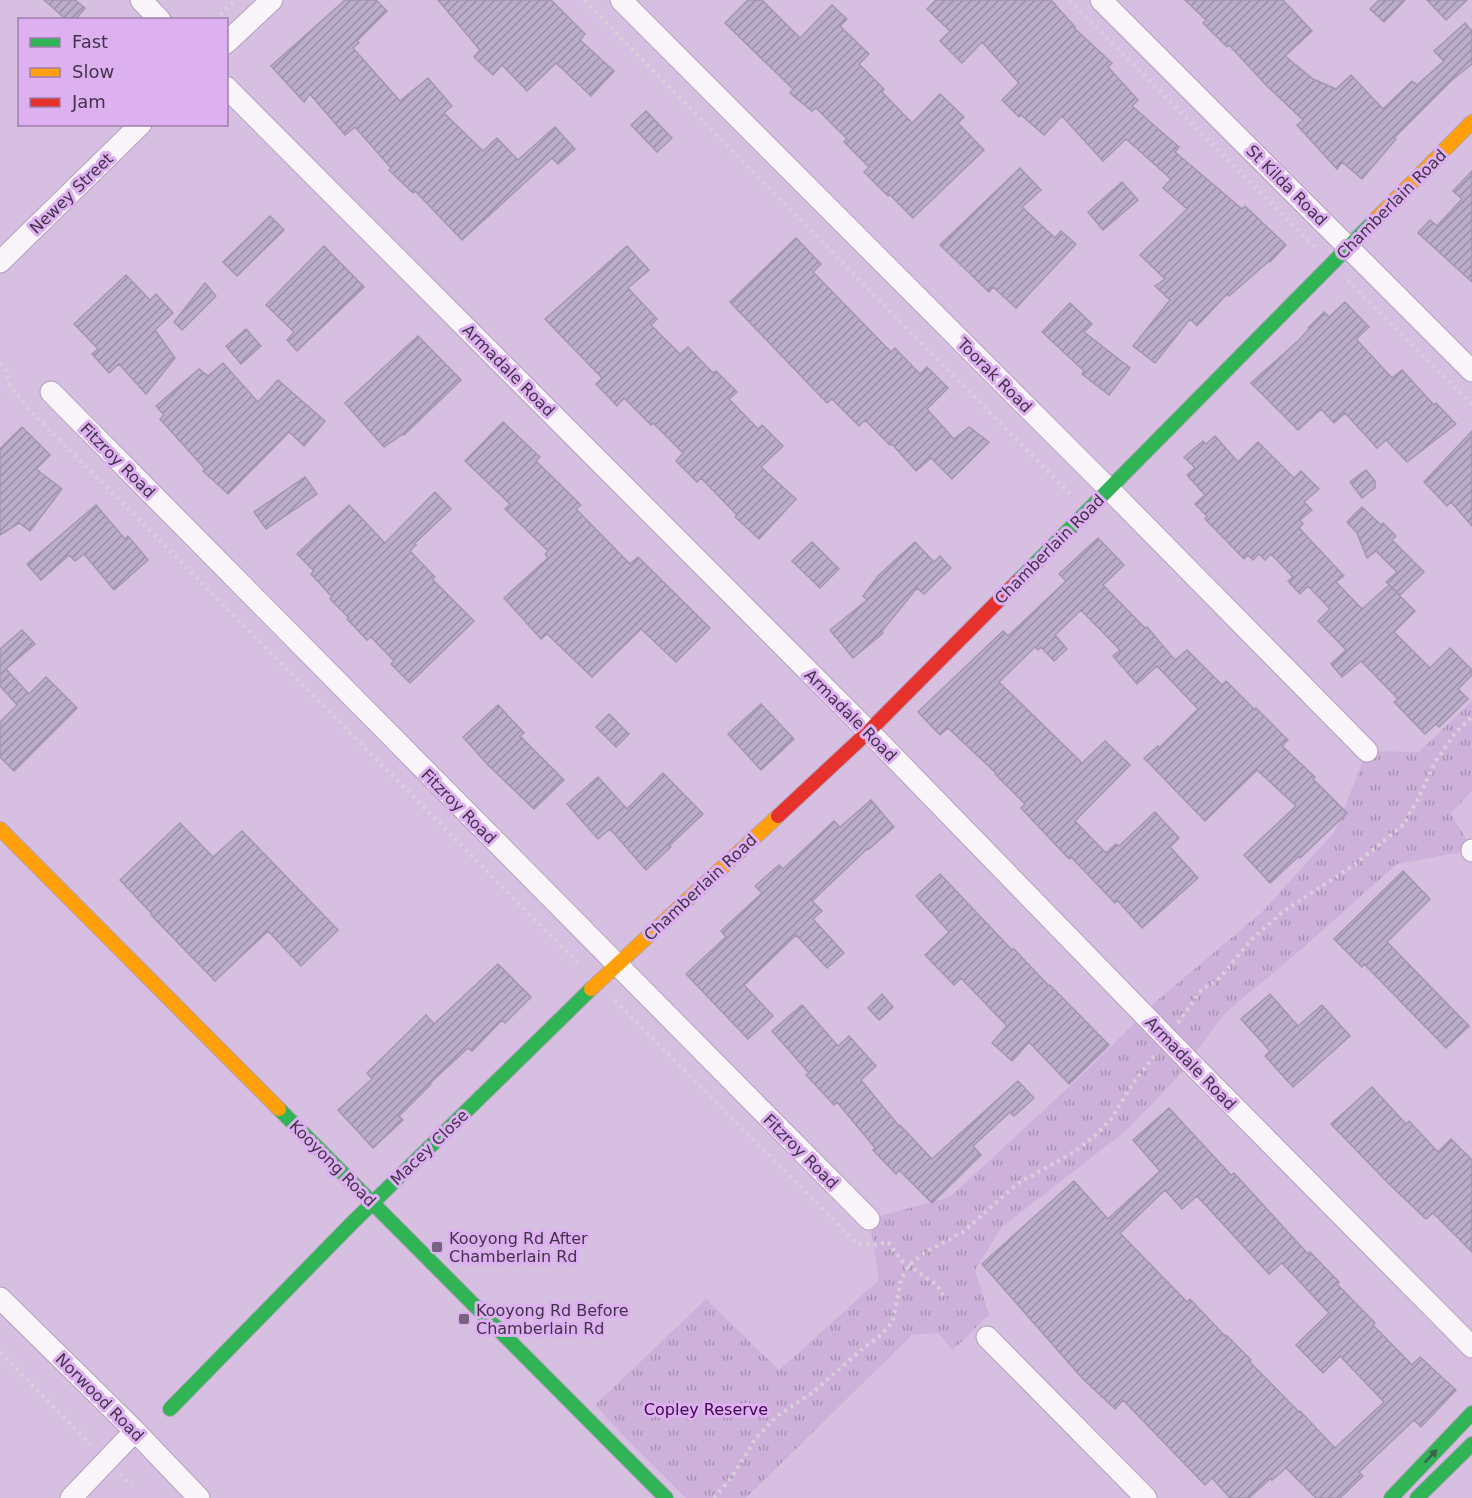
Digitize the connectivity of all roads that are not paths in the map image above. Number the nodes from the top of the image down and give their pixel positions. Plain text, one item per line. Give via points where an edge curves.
1 (141, 0) edge
2 (272, 0) edge
3 (621, 0) edge
4 (1101, 0) edge
5 (158, 18) edge
6 (228, 41) edge
7 (228, 89) edge
8 (1472, 122) edge
9 (139, 126) edge
10 (1348, 247) junction
11 (0, 262) edge
12 (1472, 371) edge
13 (51, 392) dead end
14 (1109, 489) junction
15 (868, 732) junction
16 (1367, 751) dead end
17 (0, 829) edge
18 (616, 965) junction
19 (372, 1203) junction
20 (869, 1219) dead end
21 (0, 1298) edge
22 (987, 1337) dead end
23 (1472, 1347) edge
24 (170, 1409) dead end
25 (1472, 1413) edge
26 (135, 1431) junction
27 (1472, 1444) edge
28 (71, 1498) edge
29 (199, 1498) edge
30 (666, 1498) edge
31 (1146, 1498) edge
32 (1391, 1498) edge
33 (1417, 1498) edge

1 - 5 street
2 - 6 street
3 - 14 street, Toorak Road
4 - 10 street, St Kilda Road
7 - 15 street, Armadale Road
8 - 10 street, Chamberlain Road
9 - 11 street, Newey Street
10 - 12 street, St Kilda Road
10 - 14 street, Chamberlain Road
13 - 18 street, Fitzroy Road
14 - 15 street, Chamberlain Road
14 - 16 street, Toorak Road
15 - 18 street, Chamberlain Road
15 - 23 street, Armadale Road
17 - 19 street, Kooyong Road
18 - 19 street, Macey Close
18 - 20 street, Fitzroy Road
19 - 24 street, Macey Close
19 - 30 street, Kooyong Road
21 - 26 street, Norwood Road
22 - 31 street
32 -> 25 street
26 - 28 street
26 - 29 street, Norwood Road
27 - 33 street

